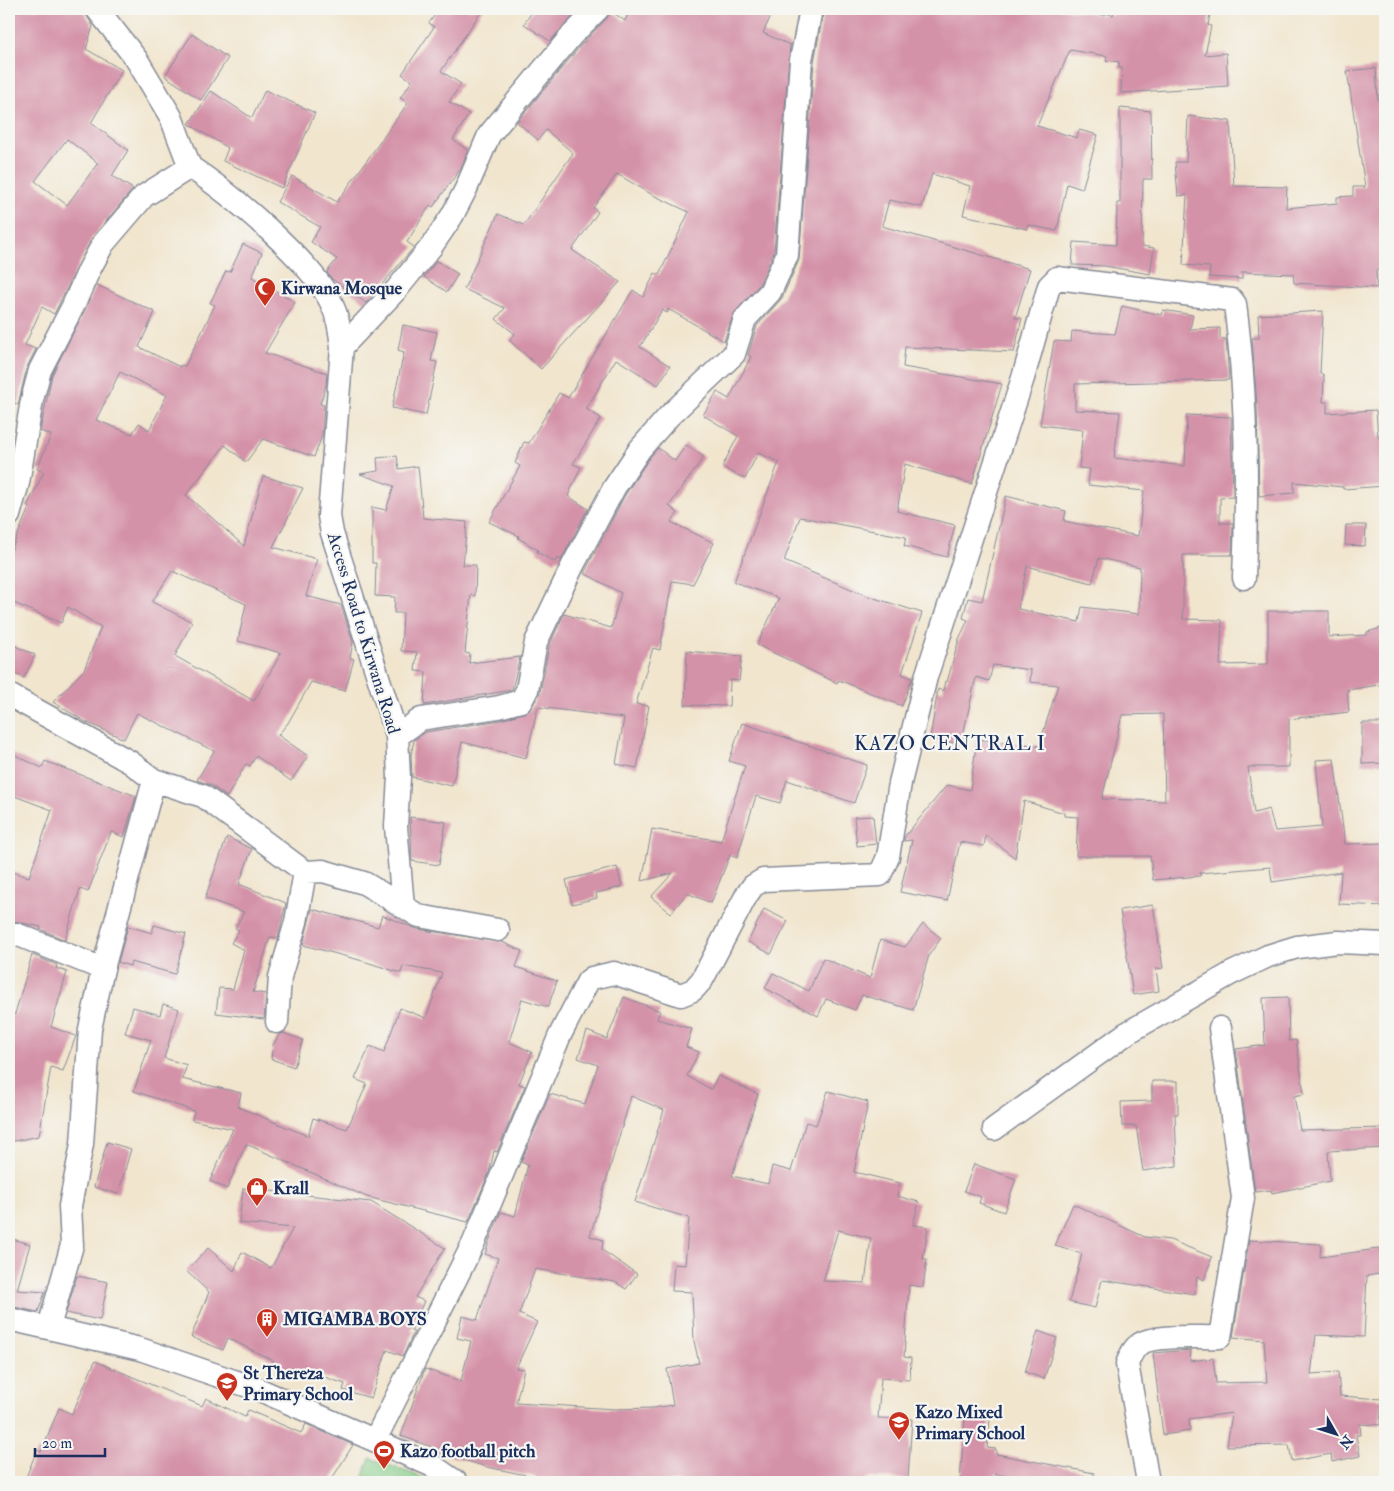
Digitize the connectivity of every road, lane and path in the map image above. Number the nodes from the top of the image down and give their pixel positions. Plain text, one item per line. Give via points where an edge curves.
1 (96, 9) edge
2 (598, 9) edge
3 (811, 9) edge
4 (190, 167) junction
5 (342, 346) junction
6 (9, 515) edge
7 (1244, 578) dead end
8 (9, 696) edge
9 (396, 736) junction
10 (154, 780) junction
11 (305, 872) junction
12 (403, 907) junction
13 (498, 930) dead end
14 (16, 934) dead end
15 (1385, 944) edge
16 (103, 968) junction
17 (277, 1022) dead end
18 (1220, 1028) dead end
19 (994, 1129) dead end
20 (9, 1319) edge
21 (49, 1327) junction
22 (374, 1440) junction
23 (456, 1482) edge
24 (1148, 1482) edge

1 - 4 street via 136,60 171,117
2 - 5 street via 572,35 489,135 466,189 431,247
3 - 9 street via 802,60 787,255 770,292 745,319 734,354 669,416 640,449 614,488 536,642 521,701 422,719
4 - 5 street, Access Road to Kirwana Road via 229,196 289,250 314,278 330,300 339,322
4 - 6 street via 144,196 104,244 88,270 40,370
5 - 9 street, Access Road to Kirwana Road via 329,516
7 - 22 street via 1247,507 1244,371 1235,304 1232,300 1086,281 1053,280 926,677 882,873 763,880 753,886 702,980 681,995 614,973 588,981 560,1034 474,1242
8 - 10 street via 130,762
9 - 12 street, Access Road to Kirwana Road via 399,777 396,826
10 - 11 street via 203,796
10 - 16 street
11 - 12 street via 323,871 364,882
11 - 17 street via 296,922 280,977
12 - 13 street via 419,916
14 - 16 street
15 - 19 street via 1338,942 1297,947 1232,973 1127,1033
16 - 21 street via 90,1029 82,1144 70,1206 72,1245
18 - 24 street via 1243,1198 1220,1337 1152,1339 1131,1353 1127,1364
20 - 21 street
21 - 22 street via 140,1350 260,1390
22 - 23 street via 433,1466

